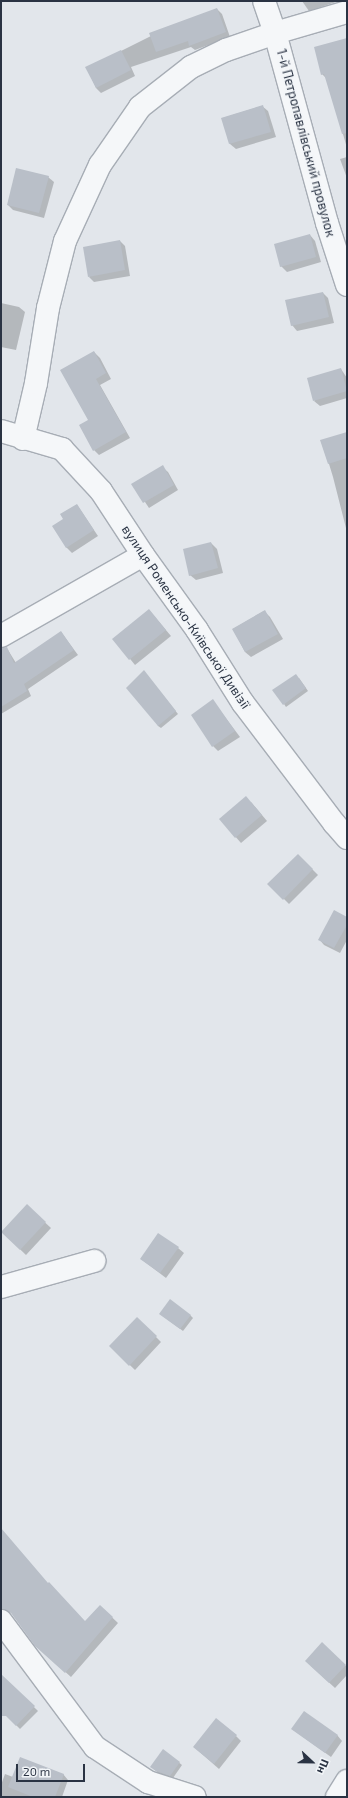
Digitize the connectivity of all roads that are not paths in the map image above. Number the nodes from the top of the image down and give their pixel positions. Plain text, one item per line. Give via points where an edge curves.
1 (264, 1) edge
2 (347, 12) edge
3 (275, 32) junction
4 (347, 285) edge
5 (1, 431) edge
6 (23, 439) junction
7 (143, 555) junction
8 (1, 636) edge
9 (347, 838) edge
10 (94, 1261) dead end
11 (1, 1287) edge
12 (1, 1621) edge
13 (347, 1781) edge
14 (186, 1796) edge
15 (337, 1797) edge

1 - 3 street, 1-й Петропавлівський провулок
2 - 3 street
3 - 4 street, 1-й Петропавлівський провулок via 327,223
3 - 6 street via 226,50 191,67 140,107 100,165 65,241 48,308 36,383
5 - 6 street, вулиця Роменсько-Київської Дивізії
6 - 7 street, вулиця Роменсько-Київської Дивізії via 62,449 101,491
7 - 8 street
7 - 9 street, вулиця Роменсько-Київської Дивізії via 197,630 243,703
10 - 11 street
12 - 14 street via 94,1747 148,1782
13 - 15 street

